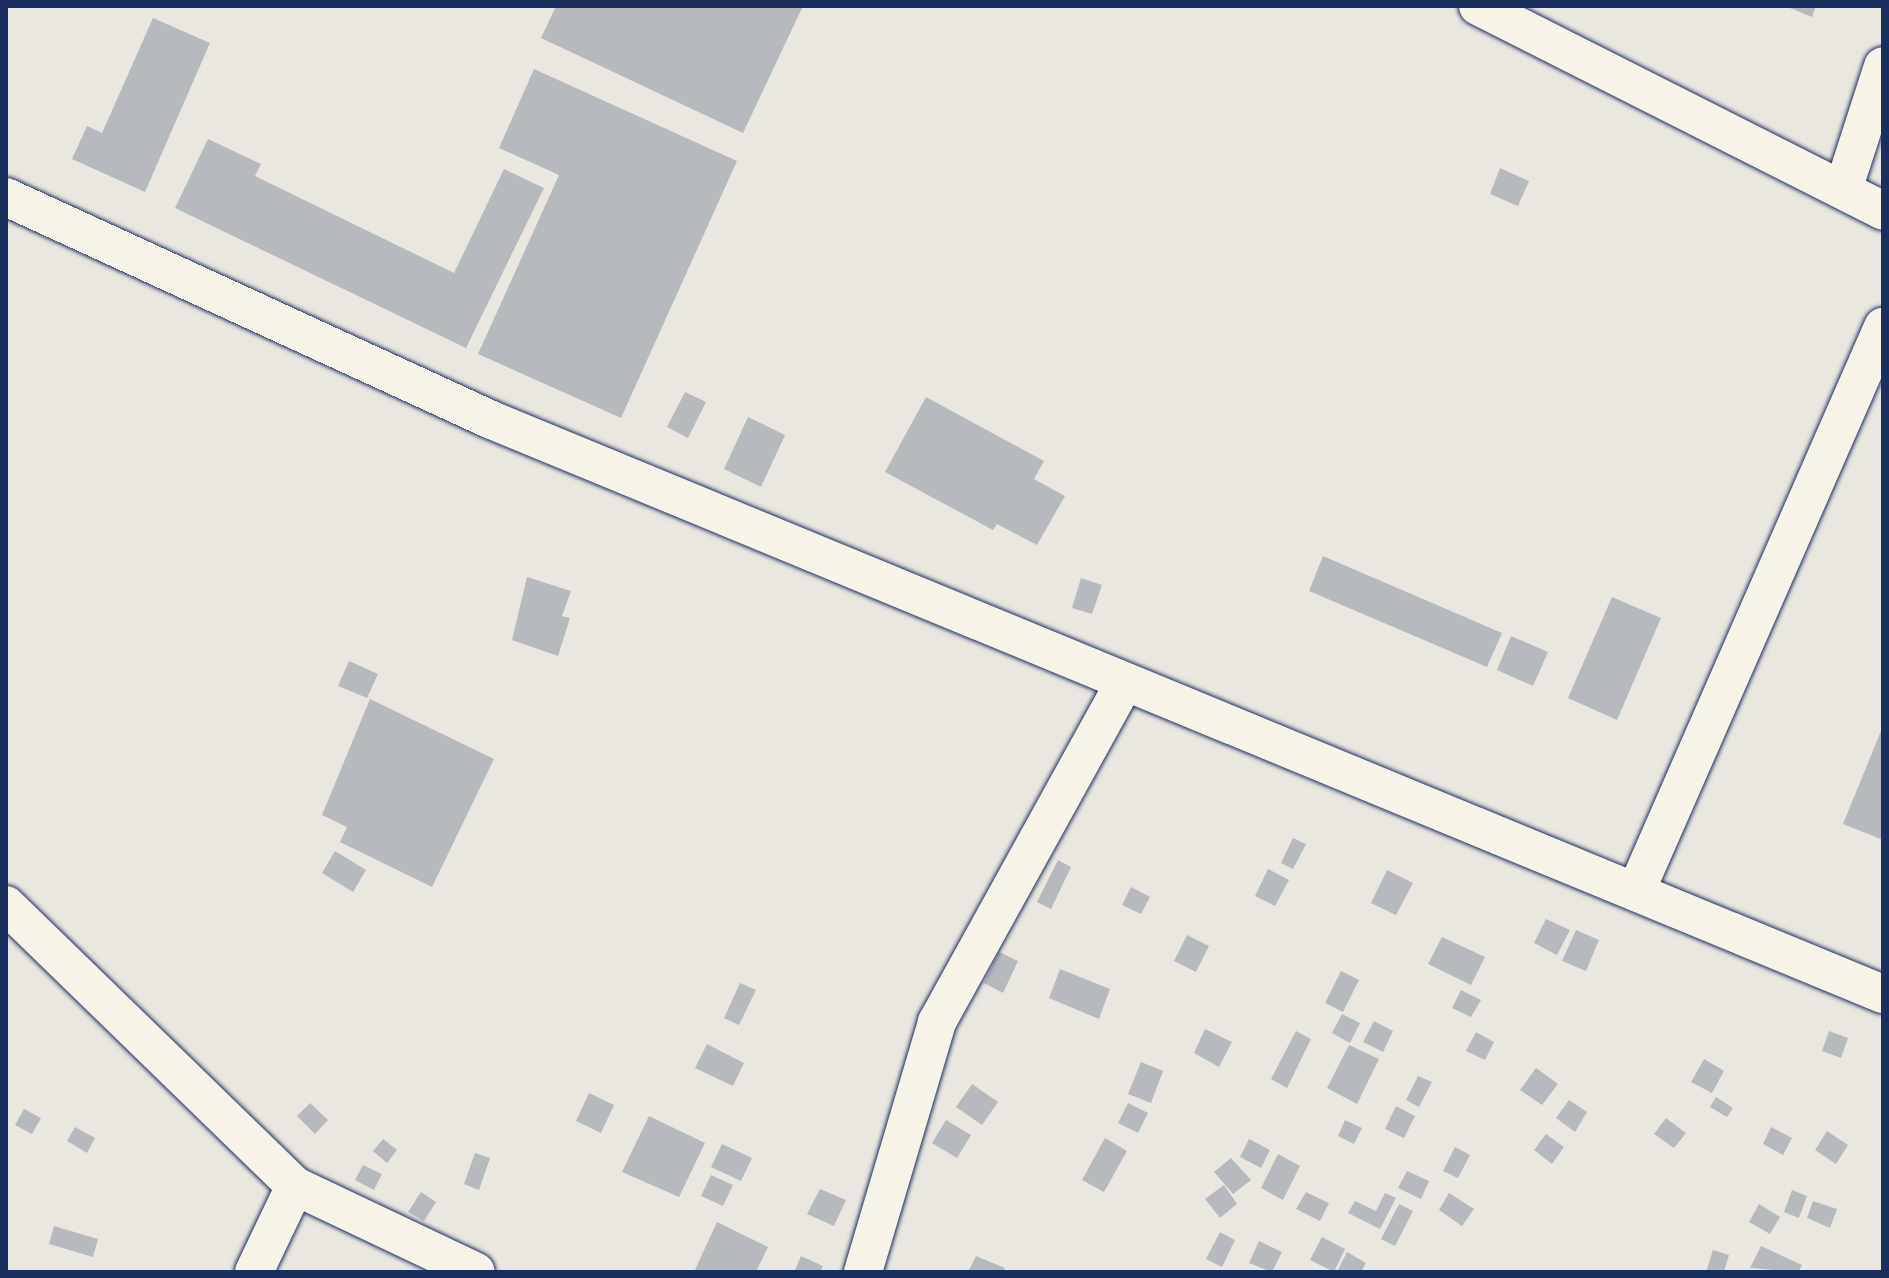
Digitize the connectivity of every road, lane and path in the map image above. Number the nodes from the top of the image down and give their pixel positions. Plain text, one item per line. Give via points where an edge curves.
1 (1478, 6) edge
2 (1525, 16) edge
3 (1883, 66) edge
4 (1843, 190) junction
5 (6, 197) edge
6 (1883, 211) edge
7 (1883, 327) edge
8 (1124, 683) junction
9 (1636, 891) junction
10 (6, 905) edge
11 (1883, 994) edge
12 (295, 1186) junction
13 (254, 1272) edge
14 (476, 1272) edge
15 (863, 1272) edge

1 - 2 street
2 - 4 street
3 - 4 street
4 - 6 street
5 - 8 street via 489,419
7 - 9 street
8 - 9 street
8 - 15 street via 937,1022
9 - 11 street
10 - 12 street
12 - 13 street
12 - 14 street

